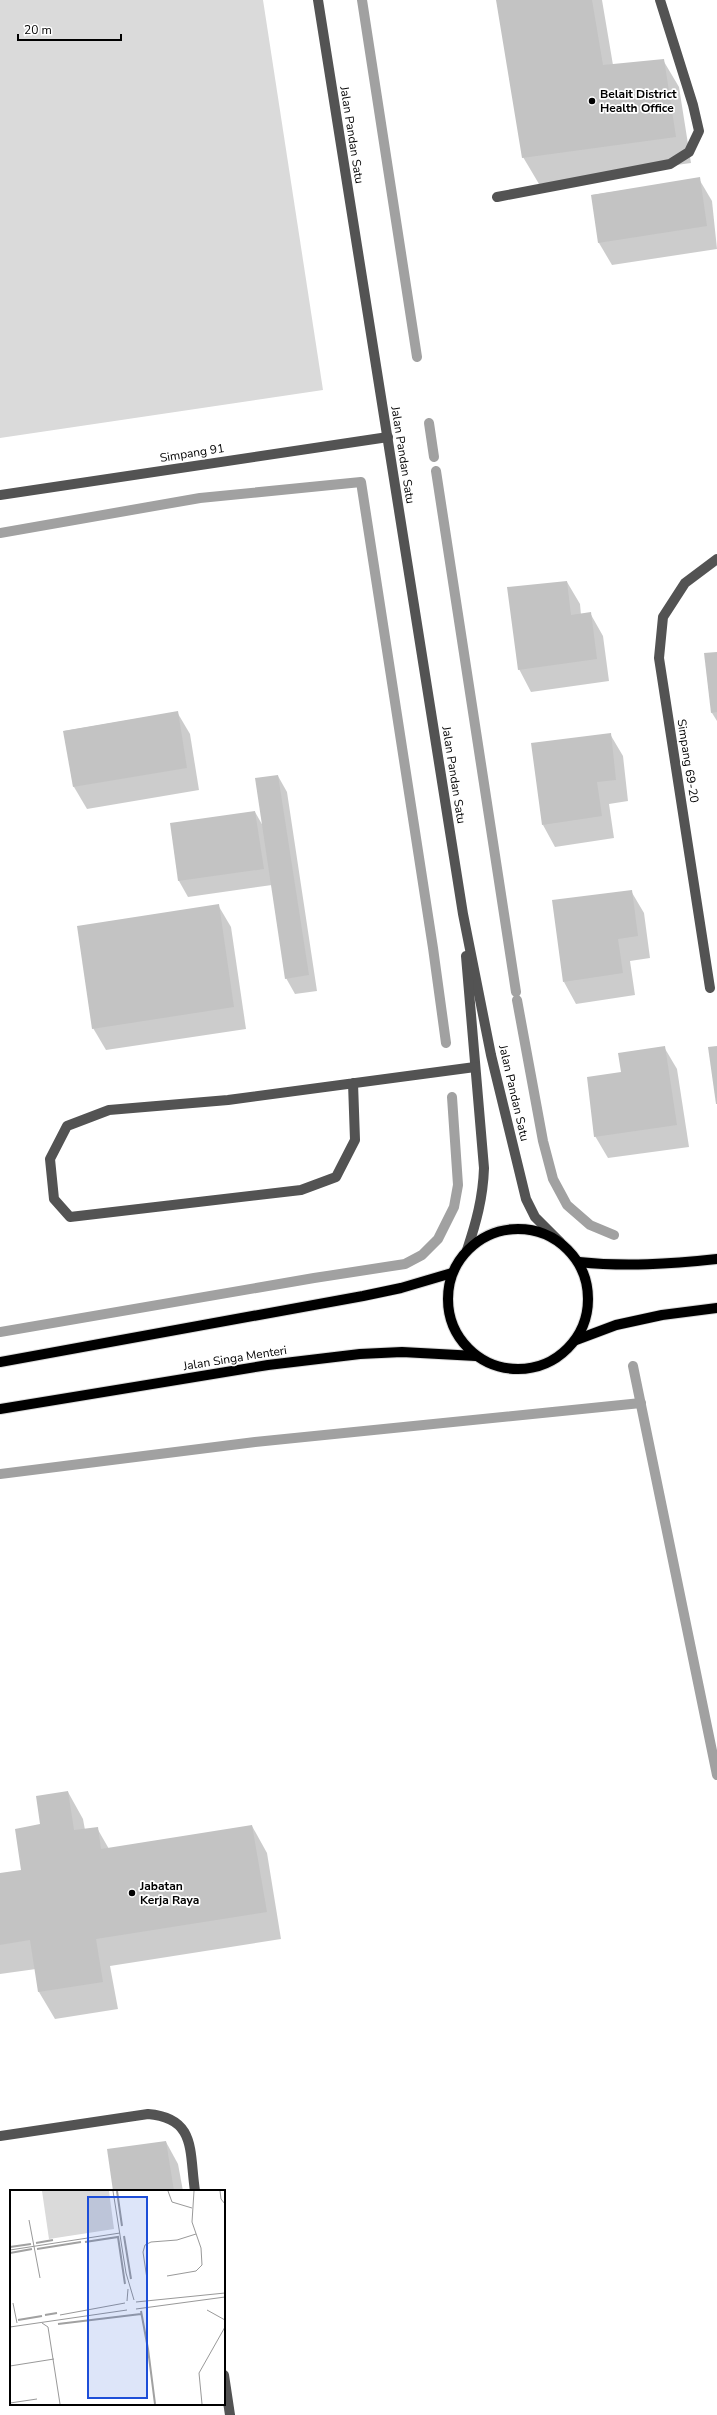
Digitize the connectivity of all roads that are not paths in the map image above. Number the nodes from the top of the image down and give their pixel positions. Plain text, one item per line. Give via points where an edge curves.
1 (318, 0) edge
2 (660, 0) edge
3 (497, 197) dead end
4 (388, 437) junction
5 (0, 495) edge
6 (717, 559) edge
7 (463, 914) junction
8 (710, 988) dead end
9 (476, 1067) junction
10 (353, 1083) junction
11 (560, 1242) junction
12 (467, 1250) junction
13 (717, 1259) edge
14 (579, 1262) junction
15 (452, 1273) junction
16 (717, 1308) edge
17 (576, 1340) junction
18 (476, 1356) junction
19 (0, 1362) edge
20 (0, 1409) edge
21 (0, 2136) edge
22 (195, 2190) edge
23 (225, 2382) edge
24 (230, 2415) edge

1 - 4 street, Jalan Pandan Satu
2 - 3 street via 699,131 689,152 670,164
4 - 5 street, Simpang 91
4 - 7 street, Jalan Pandan Satu
6 - 8 street, Simpang 69-20 via 685,583 663,618 659,658
7 - 9 street, Jalan Pandan Satu
7 - 11 street, Jalan Pandan Satu via 491,1055 526,1198 535,1217
9 - 10 street
9 - 12 street, Jalan Pandan Satu via 483,1153 483,1194
10 - 10 street via 228,1100 109,1110 67,1126 50,1159 54,1198 70,1217 302,1190 336,1178 354,1140
11 - 12 main road via 537,1231 512,1229 487,1236
11 - 14 main road
12 - 15 main road
13 - 14 main road via 662,1265
14 - 17 main road via 588,1288 588,1315
15 - 18 main road via 447,1296 450,1318 460,1340
15 - 19 main road via 362,1296
16 - 17 main road via 662,1315 616,1325
17 - 18 main road via 556,1359 530,1369 501,1368
18 - 20 main road, Jalan Singa Menteri via 402,1352 360,1354 268,1365
21 - 22 street via 148,2114 164,2116 179,2123 186,2133
23 - 24 street

